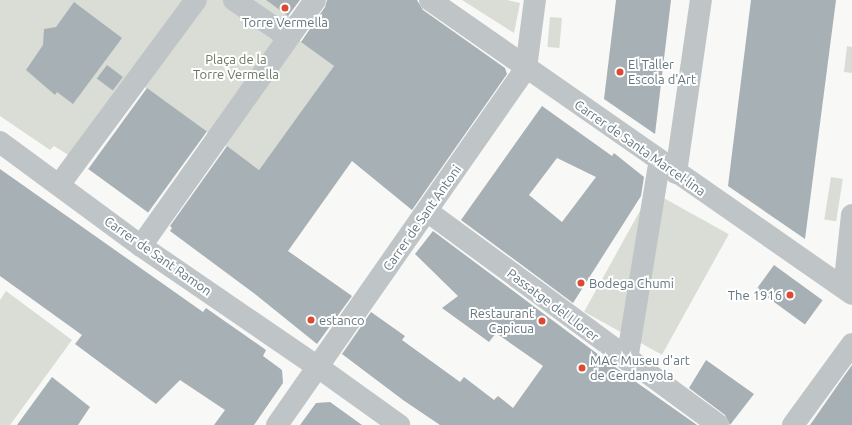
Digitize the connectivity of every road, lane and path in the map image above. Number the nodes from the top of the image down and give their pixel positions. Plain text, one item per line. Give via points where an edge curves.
1 (196, 0) edge
2 (234, 0) edge
3 (315, 0) edge
4 (430, 0) edge
5 (536, 0) edge
6 (701, 0) edge
7 (288, 37) junction
8 (526, 68) junction
9 (0, 142) edge
10 (667, 171) junction
11 (59, 185) junction
12 (427, 211) junction
13 (852, 216) edge
14 (141, 246) junction
15 (852, 289) edge
16 (852, 294) edge
17 (852, 344) edge
18 (627, 360) junction
19 (318, 367) junction
20 (278, 425) edge
21 (399, 425) edge
22 (718, 425) edge
23 (793, 425) edge

1 - 11 street
2 - 7 street
3 - 7 street
4 - 8 street, Carrer de Santa Marcel·lina
5 - 8 street, Carrer de Sant Antoni
6 - 10 street
7 - 14 street
8 - 10 street, Carrer de Santa Marcel·lina
8 - 12 street, Carrer de Sant Antoni
9 - 11 street, Carrer de Sant Ramon
10 - 16 street, Carrer de Santa Marcel·lina
10 - 18 street
11 - 14 street, Carrer de Sant Ramon
12 - 18 street, Passatge del Llorer
12 - 19 street, Carrer de Sant Antoni
13 - 15 street via 845,279
14 - 19 street, Carrer de Sant Ramon
17 - 23 street
18 - 22 street, Passatge del Llorer
19 - 20 street, Carrer de Sant Antoni
19 - 21 street, Carrer de Sant Ramon

